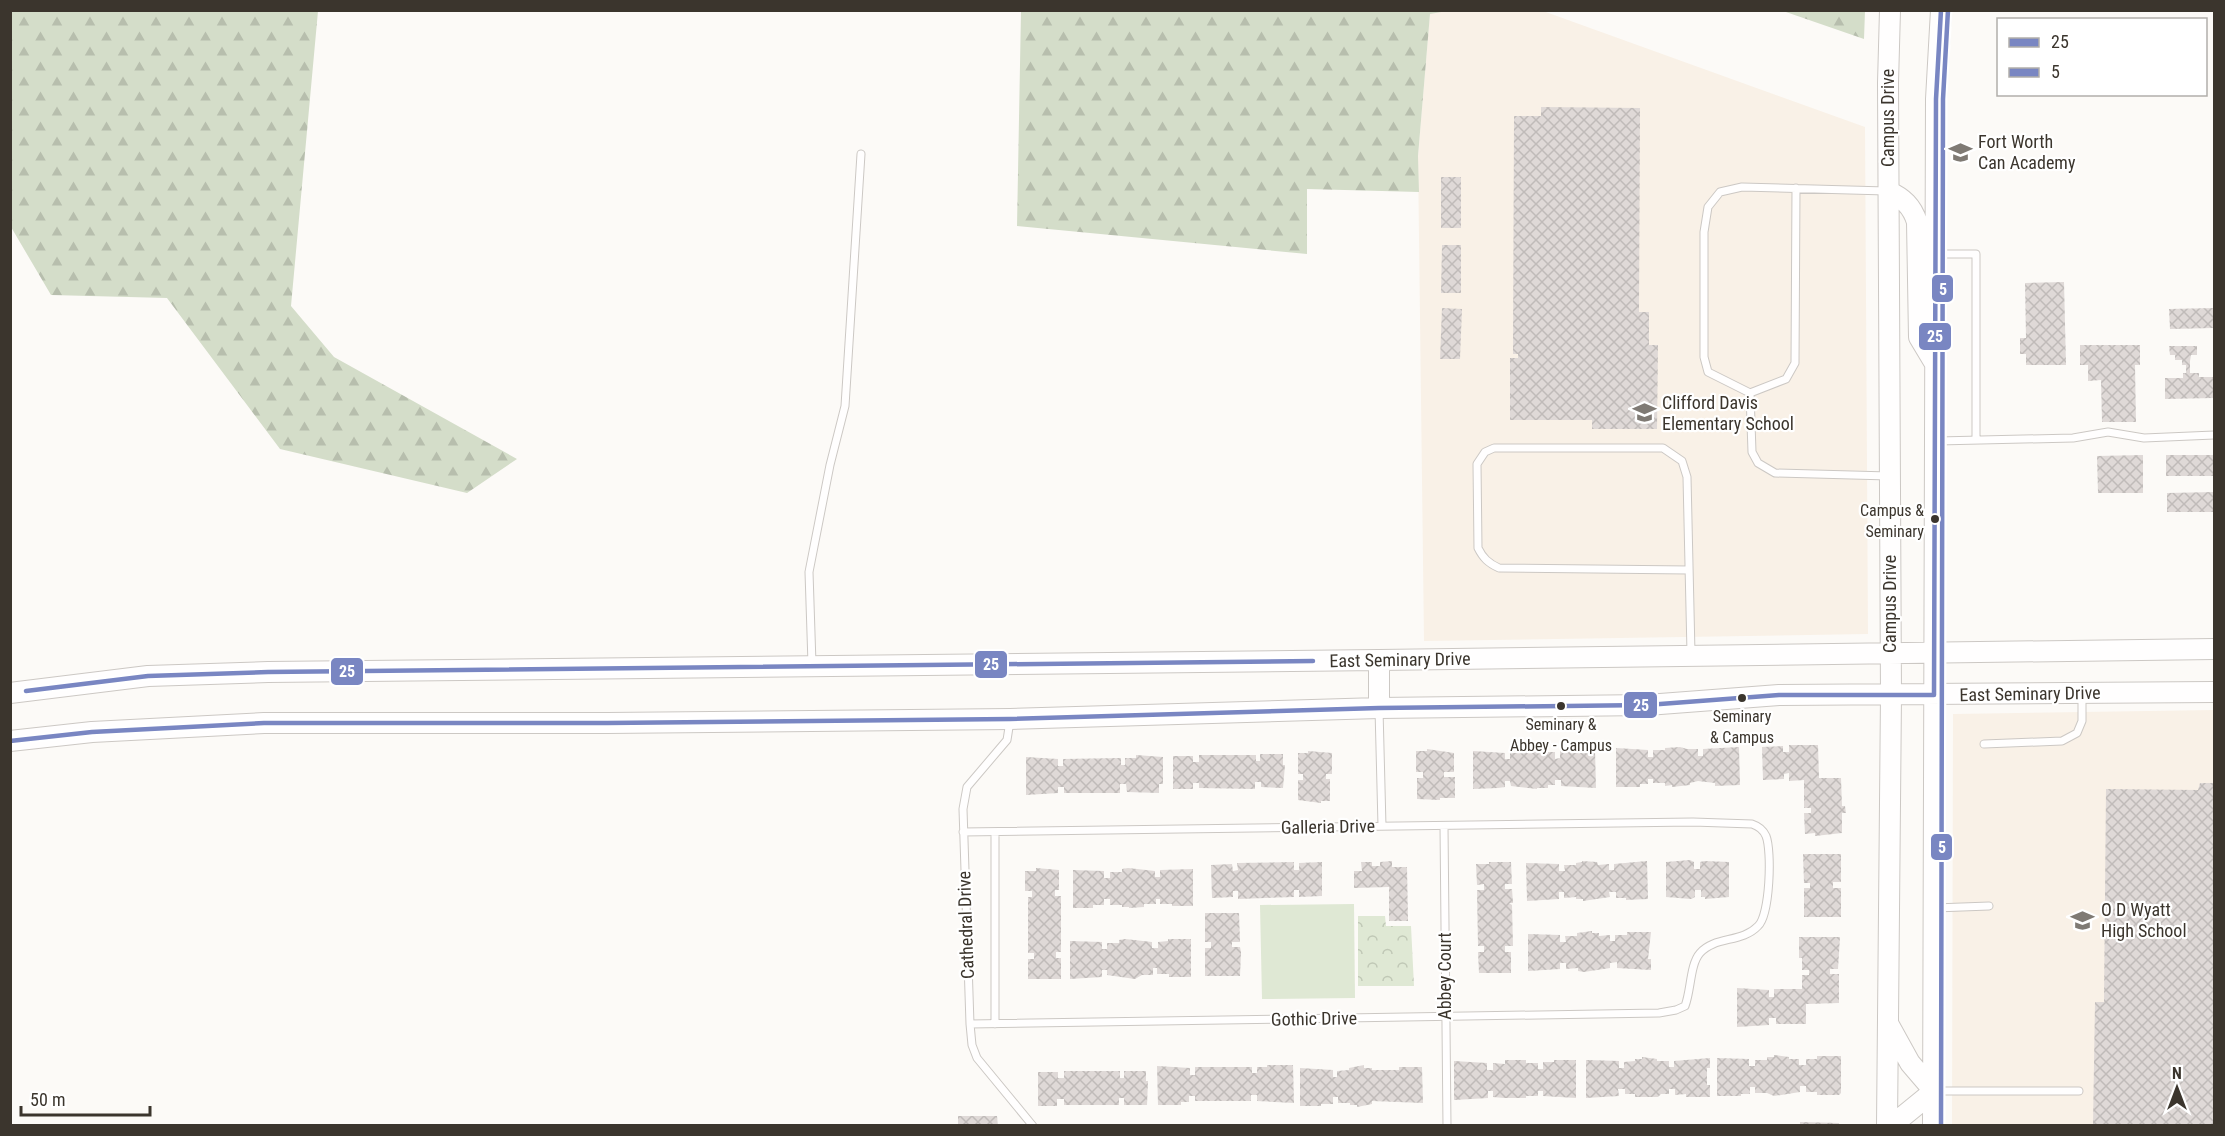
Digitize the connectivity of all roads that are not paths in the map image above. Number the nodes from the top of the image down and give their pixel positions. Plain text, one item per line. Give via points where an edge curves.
1 (1890, 10) edge
2 (1941, 10) edge
3 (861, 154) dead end
4 (1796, 188) junction
5 (1888, 191) junction
6 (1936, 254) junction
7 (1935, 364) junction
8 (1750, 393) junction
9 (2214, 435) edge
10 (1976, 440) junction
11 (1935, 441) junction
12 (1890, 476) junction
13 (1689, 570) junction
14 (2214, 649) edge
15 (1935, 652) junction
16 (1891, 653) junction
17 (1691, 656) junction
18 (1379, 660) junction
19 (812, 666) junction
20 (2214, 692) edge
21 (10, 693) edge
22 (2082, 693) junction
23 (1891, 695) junction
24 (1934, 695) junction
25 (1379, 708) junction
26 (1010, 719) junction
27 (12, 741) edge
28 (1984, 744) dead end
29 (1382, 826) junction
30 (1444, 826) junction
31 (963, 832) junction
32 (994, 832) junction
33 (1989, 906) dead end
34 (1934, 908) junction
35 (1659, 1013) joint
36 (1445, 1017) junction
37 (1887, 1022) junction
38 (970, 1024) junction
39 (995, 1024) junction
40 (1934, 1091) junction
41 (2079, 1091) dead end
42 (1033, 1125) edge
43 (1447, 1125) edge
44 (1889, 1125) edge
45 (1933, 1125) edge

1 - 5 main road, Campus Drive
2 - 6 main road via 1936,99
3 - 19 lane via 845,406 809,572
4 - 5 lane
4 - 8 lane via 1795,363 1786,379
4 - 8 lane via 1742,187 1720,192 1708,207 1704,232 1704,357 1708,372
5 - 7 main road via 1907,203 1917,222 1919,337
5 - 12 main road, Campus Drive
6 - 7 main road
6 - 10 lane via 1976,254
7 - 11 main road
8 - 12 lane via 1752,452 1766,468 1775,473
9 - 10 lane via 2144,438 2108,432 2073,438
10 - 11 lane
11 - 15 main road
12 - 16 main road, Campus Drive
13 - 13 lane via 1687,477 1682,461 1664,448 1494,448 1485,452 1477,464 1478,548 1489,564 1499,568
13 - 17 lane
14 - 15 main road, East Seminary Drive
15 - 16 main road, East Seminary Drive
15 - 24 main road
16 - 17 main road, East Seminary Drive
16 - 23 main road, Campus Drive
17 - 18 main road, East Seminary Drive
18 - 19 main road, East Seminary Drive
18 - 25 main road
19 - 21 main road, East Seminary Drive via 148,676
20 - 22 main road, East Seminary Drive
22 - 24 main road, East Seminary Drive
22 - 28 lane via 2082,721 2077,733 2062,741
23 - 24 main road, East Seminary Drive
23 - 25 main road, East Seminary Drive via 1779,695 1647,705
23 - 37 main road, Campus Drive
24 - 34 main road
25 - 26 main road, East Seminary Drive
25 - 29 lane
26 - 27 main road, East Seminary Drive via 264,723 92,732
26 - 31 lane, Cathedral Drive via 1007,740 967,787
29 - 30 lane, Galleria Drive
29 - 32 lane, Galleria Drive
30 - 35 lane, Galleria Drive via 1693,822 1760,827 1766,836 1769,867 1760,925 1742,936 1713,943 1699,954 1685,1006
30 - 36 lane, Abbey Court
31 - 32 lane, Galleria Drive
31 - 38 lane, Cathedral Drive
32 - 39 lane
33 - 34 lane
34 - 40 main road
35 - 36 lane, Gothic Drive
36 - 39 lane, Gothic Drive
36 - 43 lane, Abbey Court
37 - 40 main road via 1910,1063
37 - 44 main road, Campus Drive
38 - 39 lane, Gothic Drive
38 - 42 lane, Cathedral Drive via 977,1058
40 - 41 lane
40 - 44 main road
40 - 45 main road

